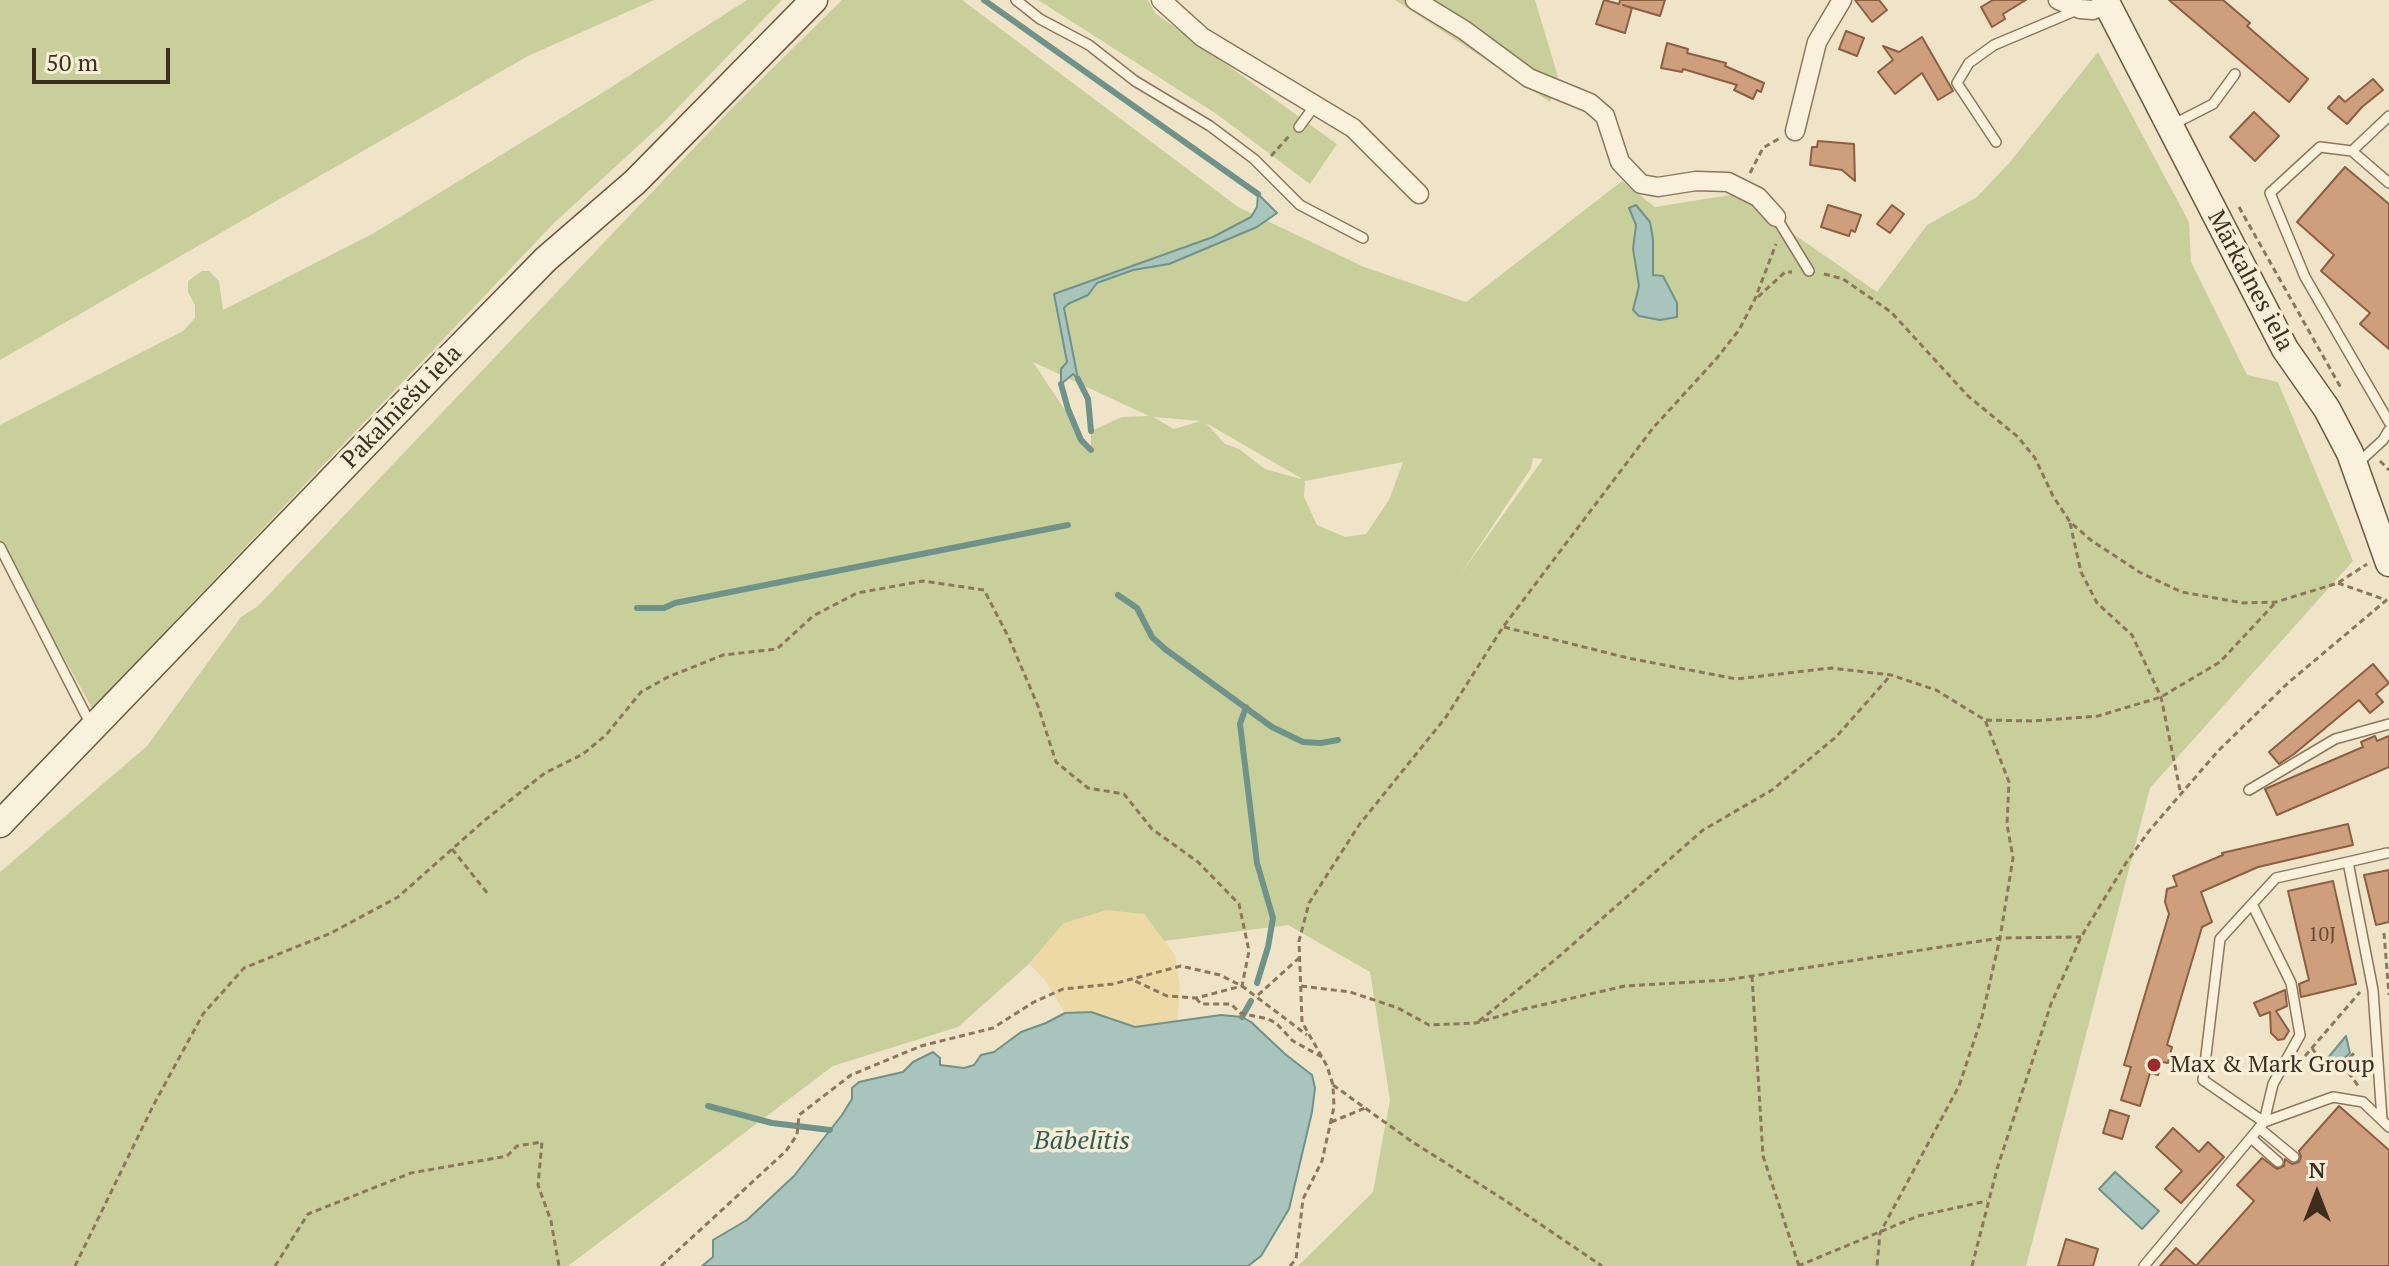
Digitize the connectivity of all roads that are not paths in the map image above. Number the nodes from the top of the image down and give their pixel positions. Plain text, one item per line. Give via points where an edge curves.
1 (814, 0) edge
2 (1016, 0) edge
3 (1161, 0) edge
4 (1415, 0) edge
5 (1842, 0) edge
6 (2058, 0) edge
7 (2106, 2) edge
8 (2080, 9) junction
9 (2235, 74) dead end
10 (1316, 104) junction
11 (2389, 116) edge
12 (2169, 126) junction
13 (1299, 127) road end
14 (1795, 131) road end
15 (1996, 142) dead end
16 (2352, 151) junction
17 (2389, 183) edge
18 (1419, 194) dead end
19 (1776, 217) joint
20 (1363, 238) dead end
21 (1809, 271) road end
22 (2389, 422) edge
23 (2389, 430) edge
24 (2355, 465) junction
25 (0, 547) edge
26 (2382, 561) edge
27 (2389, 724) edge
28 (93, 728) junction
29 (2249, 790) dead end
30 (0, 824) edge
31 (2387, 853) dead end
32 (2348, 862) junction
33 (2252, 904) junction
34 (2386, 1123) edge
35 (2262, 1125) junction
36 (2251, 1138) junction
37 (2294, 1157) dead end
38 (2278, 1162) dead end
39 (2144, 1266) edge

1 - 28 street, Pakalniešu iela via 635,182 546,259
2 - 20 lane via 1210,126 1300,205
3 - 10 street via 1202,37
4 - 19 street via 1529,78 1590,103 1605,116 1620,162 1641,184 1728,182 1758,197
5 - 14 street via 1817,42
6 - 8 street
7 - 8 street via 2093,10
7 - 12 street, Mārkalnes iela
8 - 15 lane via 1994,45 1969,63 1957,83
9 - 12 lane via 2213,104
10 - 13 lane
10 - 18 street via 1353,128
11 - 16 lane
12 - 24 street, Mārkalnes iela via 2285,349 2327,409
16 - 17 lane
16 - 22 lane via 2320,147 2270,193 2305,277
19 - 21 lane
23 - 24 lane
24 - 26 street, Mārkalnes iela
25 - 28 lane
27 - 29 lane via 2335,739
28 - 30 street, Pakalniešu iela
31 - 32 lane
32 - 33 lane via 2276,878
32 - 34 lane via 2371,982
33 - 35 lane via 2291,983 2300,1035 2273,1084
33 - 35 lane via 2220,939 2203,1080
34 - 35 lane via 2363,1102 2333,1097
35 - 36 lane
35 - 37 lane
36 - 38 lane
36 - 39 lane

